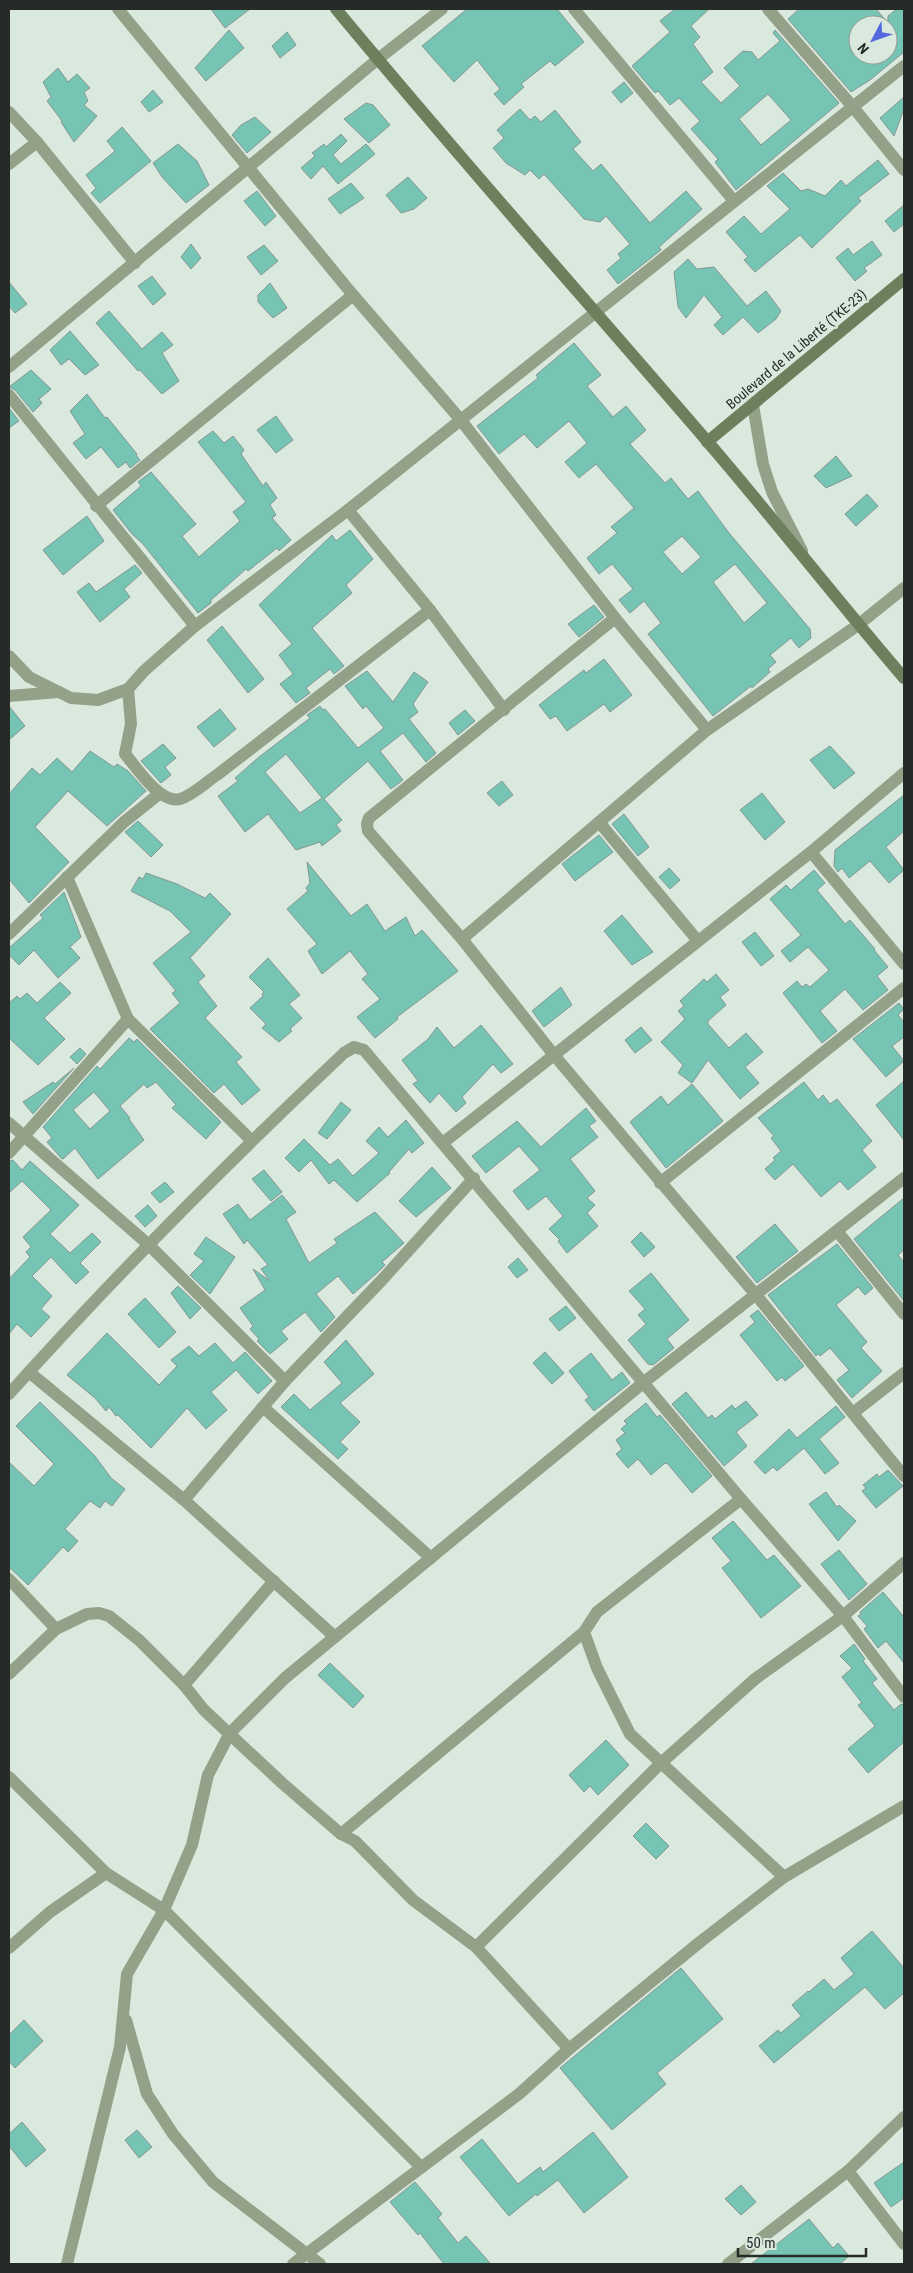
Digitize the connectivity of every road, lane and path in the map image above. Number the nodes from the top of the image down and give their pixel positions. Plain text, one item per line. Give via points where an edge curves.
1 (118, 9) edge
2 (336, 9) edge
3 (442, 9) edge
4 (574, 9) edge
5 (768, 9) edge
6 (378, 59) junction
7 (904, 66) edge
8 (853, 107) junction
9 (9, 112) edge
10 (37, 142) junction
11 (9, 164) edge
12 (249, 167) junction
13 (904, 170) edge
14 (734, 201) junction
15 (135, 263) junction
16 (904, 279) edge
17 (353, 295) junction
18 (595, 312) junction
19 (9, 367) edge
20 (9, 395) edge
21 (754, 405) junction
22 (460, 419) junction
23 (708, 442) junction
24 (96, 506) junction
25 (348, 510) junction
26 (805, 557) junction
27 (904, 588) edge
28 (430, 610) junction
29 (616, 618) junction
30 (858, 625) junction
31 (194, 626) junction
32 (9, 656) edge
33 (904, 678) edge
34 (128, 689) junction
35 (59, 692) junction
36 (9, 696) edge
37 (504, 710) junction
38 (707, 730) junction
39 (904, 773) edge
40 (160, 794) junction
41 (599, 822) junction
42 (812, 852) junction
43 (67, 877) junction
44 (9, 934) edge
45 (462, 939) junction
46 (698, 941) junction
47 (904, 964) edge
48 (904, 988) edge
49 (128, 1019) junction
50 (554, 1055) junction
51 (9, 1123) edge
52 (24, 1136) junction
53 (251, 1140) junction
54 (444, 1142) junction
55 (9, 1153) edge
56 (474, 1178) junction
57 (904, 1178) edge
58 (660, 1183) junction
59 (837, 1231) junction
60 (149, 1245) junction
61 (756, 1295) junction
62 (904, 1314) edge
63 (28, 1372) junction
64 (904, 1373) edge
65 (285, 1381) junction
66 (643, 1383) junction
67 (9, 1394) edge
68 (263, 1407) junction
69 (853, 1413) junction
70 (904, 1476) edge
71 (741, 1499) junction
72 (184, 1500) junction
73 (431, 1558) junction
74 (904, 1564) edge
75 (9, 1579) edge
76 (274, 1581) junction
77 (843, 1616) junction
78 (56, 1629) junction
79 (584, 1632) junction
80 (335, 1637) junction
81 (9, 1674) edge
82 (184, 1685) junction
83 (904, 1697) edge
84 (230, 1733) junction
85 (661, 1763) junction
86 (9, 1777) edge
87 (904, 1806) edge
88 (341, 1834) junction
89 (106, 1873) junction
90 (784, 1877) junction
91 (164, 1910) junction
92 (476, 1947) junction
93 (9, 1948) edge
94 (124, 2014) junction
95 (570, 2049) junction
96 (904, 2117) edge
97 (421, 2167) junction
98 (848, 2171) junction
99 (904, 2244) edge
100 (307, 2253) junction
101 (66, 2264) edge
102 (293, 2264) edge
103 (320, 2264) edge
104 (728, 2264) edge

1 - 12 street
2 - 6 street
3 - 6 street
4 - 14 street
5 - 8 street
6 - 12 street
6 - 18 street
7 - 8 street
8 - 13 street
8 - 14 street
9 - 10 street
10 - 11 street
10 - 15 street
12 - 15 street
12 - 17 street
14 - 18 street
15 - 19 street
16 - 21 street, Boulevard de la Liberté (TKE-23)
17 - 22 street
17 - 24 street
18 - 22 street
18 - 23 street
20 - 24 street
21 - 23 street, Boulevard de la Liberté (TKE-23)
21 - 26 street via 769,483
22 - 25 street
22 - 29 street
23 - 26 street
24 - 31 street
25 - 28 street
25 - 31 street
26 - 30 street
27 - 30 street
28 - 37 street
28 - 40 street via 217,775 182,798 170,800
29 - 37 street
29 - 38 street
30 - 33 street
30 - 38 street
31 - 34 street
32 - 35 street via 29,677
34 - 35 street via 98,700 71,698
34 - 40 street via 131,724 125,754
35 - 36 street
37 - 45 street via 369,818 367,824 368,831
38 - 41 street
39 - 42 street
40 - 43 street via 124,822
41 - 45 street
41 - 46 street
42 - 46 street
42 - 47 street
43 - 44 street
43 - 49 street
45 - 50 street
46 - 50 street
48 - 58 street
49 - 52 street
49 - 53 street
50 - 54 street
50 - 58 street
51 - 52 street
52 - 55 street
52 - 60 street
53 - 54 street via 354,1047 364,1050
53 - 60 street
54 - 56 street
56 - 65 street
56 - 66 street
57 - 59 street
58 - 61 street
59 - 61 street
59 - 62 street
60 - 63 street
60 - 65 street
61 - 66 street
61 - 69 street
63 - 67 street
63 - 72 street
64 - 69 street
65 - 68 street
66 - 71 street
66 - 73 street
68 - 72 street
68 - 73 street
69 - 70 street
71 - 77 street
71 - 79 street via 597,1612
72 - 76 street
73 - 80 street
74 - 77 street
75 - 78 street
76 - 80 street
76 - 82 street
77 - 83 street
77 - 85 street via 755,1679
78 - 81 street
78 - 82 street via 87,1614 109,1616 139,1640
79 - 85 street via 597,1668 630,1734
79 - 88 street
80 - 84 street via 286,1678
82 - 84 street via 204,1710
84 - 88 street
84 - 91 street via 208,1775 192,1845
85 - 90 street
85 - 92 street
86 - 89 street
87 - 90 street
88 - 92 street via 355,1841 414,1900
89 - 91 street
89 - 93 street via 50,1912
90 - 95 street
91 - 94 street via 127,1974
91 - 97 street
92 - 95 street
94 - 100 street via 148,2094 173,2134 213,2182
94 - 101 street via 120,2047
95 - 97 street via 520,2094
96 - 98 street
97 - 100 street
98 - 99 street
98 - 104 street
100 - 102 street
100 - 103 street

